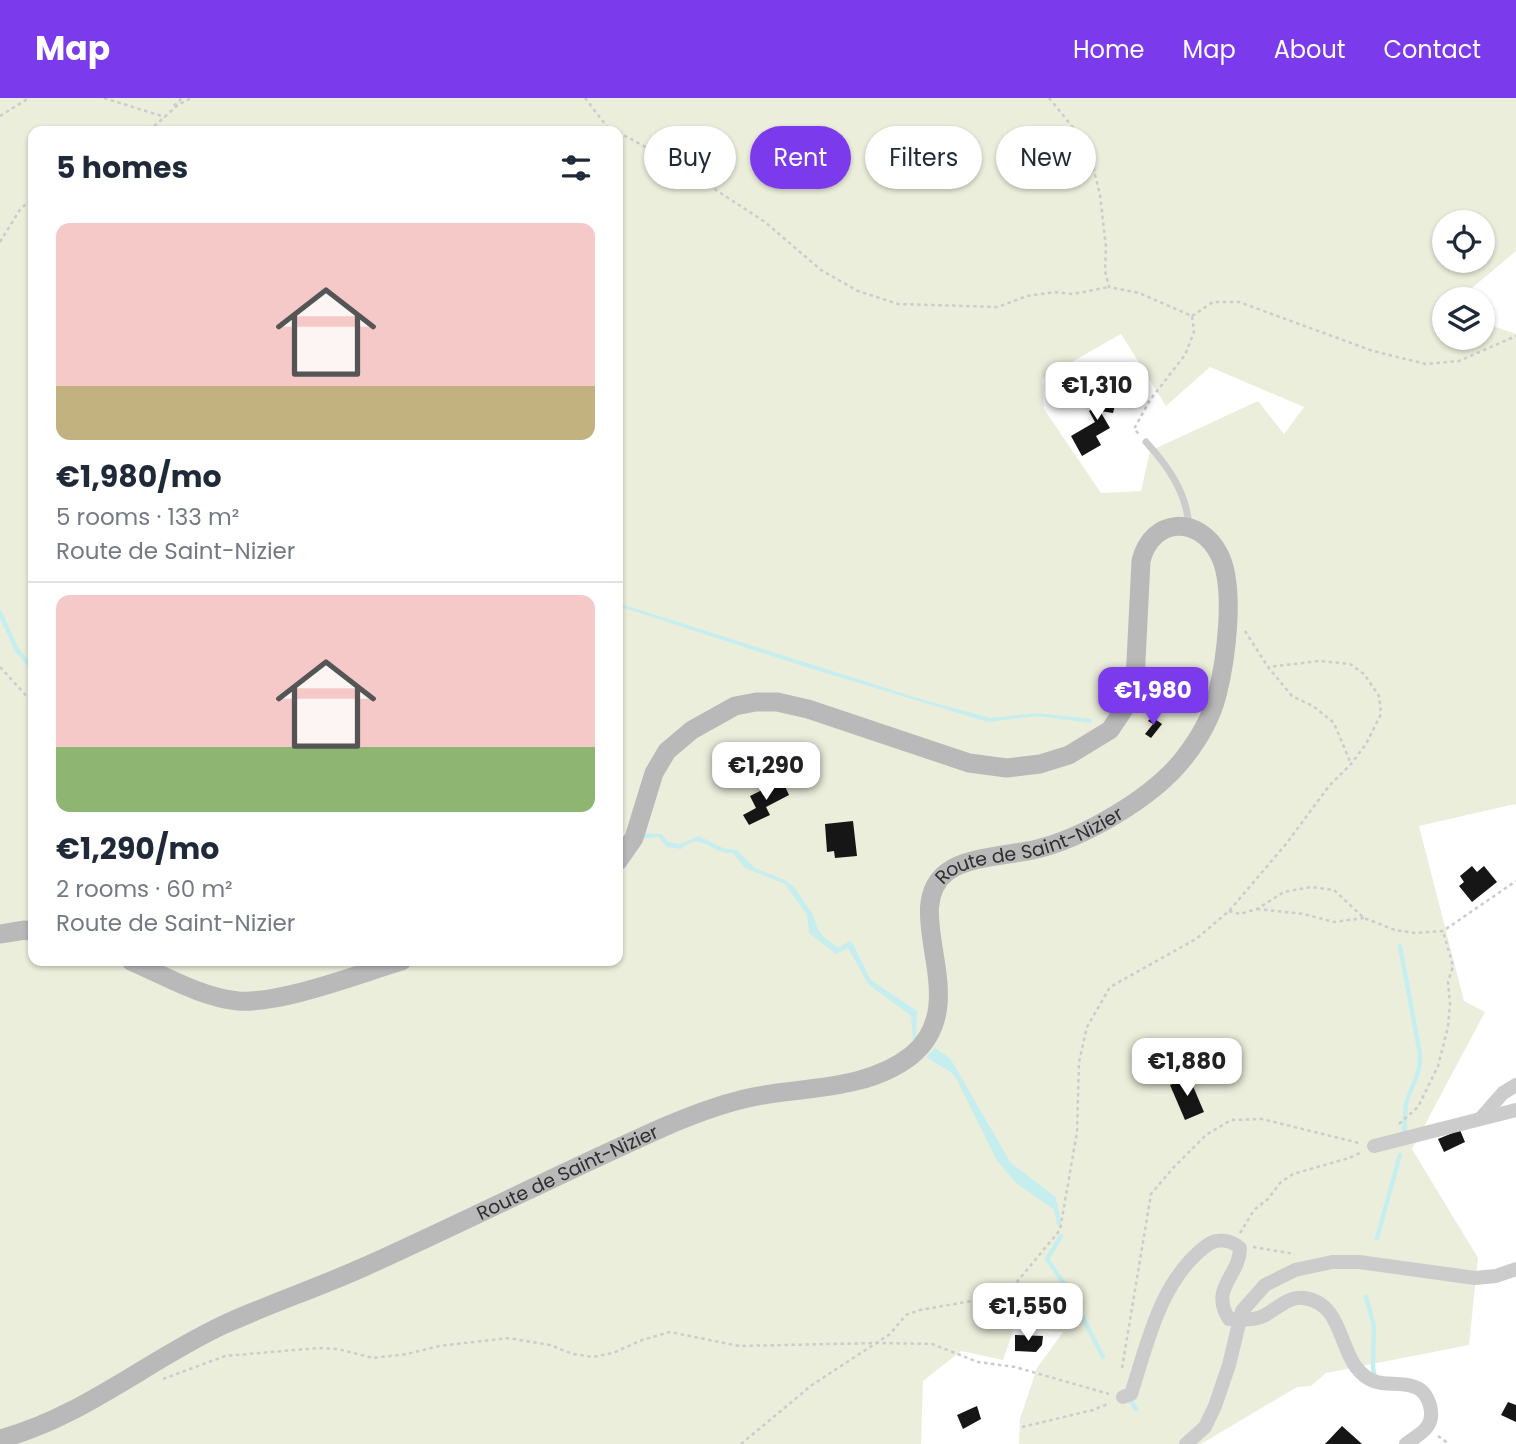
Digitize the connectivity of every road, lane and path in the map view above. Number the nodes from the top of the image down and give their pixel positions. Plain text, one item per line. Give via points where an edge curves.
1 (29, 98) edge
2 (104, 98) edge
3 (182, 98) edge
4 (192, 98) edge
5 (585, 98) edge
6 (1049, 98) edge
7 (0, 116) edge
8 (165, 117) junction
9 (155, 126) edge
10 (606, 126) edge
11 (623, 136) edge
12 (28, 203) edge
13 (0, 242) edge
14 (1109, 288) junction
15 (1192, 316) junction
16 (1516, 336) edge
17 (1134, 429) dead end
18 (1146, 442) dead end
19 (1189, 528) junction
20 (1228, 604) junction
21 (0, 667) edge
22 (1268, 667) junction
23 (28, 698) edge
24 (1352, 764) junction
25 (623, 854) edge
26 (1516, 881) edge
27 (1256, 909) junction
28 (1228, 911) junction
29 (1364, 918) junction
30 (28, 931) edge
31 (1443, 931) junction
32 (0, 934) edge
33 (142, 966) edge
34 (385, 966) edge
35 (1516, 1085) edge
36 (1516, 1110) edge
37 (1481, 1118) junction
38 (1397, 1125) dead end
39 (1374, 1146) junction
40 (1234, 1243) junction
41 (1298, 1255) dead end
42 (1516, 1269) edge
43 (1241, 1319) junction
44 (877, 1343) junction
45 (1122, 1370) dead end
46 (156, 1382) dead end
47 (1123, 1397) junction
48 (1022, 1427) dead end
49 (0, 1439) edge
50 (741, 1444) edge
51 (1186, 1444) edge
52 (1406, 1444) edge

1 - 7 path
2 - 8 path
3 - 8 path
4 - 8 path
5 - 10 path
6 - 14 path via 1088,146 1100,195
8 - 9 path
11 - 14 path via 765,222 821,271 858,292 898,304 999,307 1027,296
12 - 13 path
14 - 15 path via 1139,293
15 - 16 path via 1213,302 1240,302 1373,351 1426,364 1459,361
15 - 17 path via 1194,332 1185,355
18 - 19 lane via 1173,476
19 - 20 main road, Route de Saint-Nizier via 1206,537 1219,554
19 - 25 main road via 1165,528 1152,536 1144,549 1135,681 1126,706 1110,730 1069,755 1007,768 969,763 807,709 777,702 735,706 692,730 667,751 654,773 634,838
20 - 22 path
20 - 49 main road, Route de Saint-Nizier via 1217,696 1198,739 1170,774 1079,835 960,865 940,880 929,917 939,975 937,1014 924,1042 900,1063 859,1079 725,1104 667,1126 377,1261 222,1325 69,1411
21 - 23 path
22 - 24 path via 1293,696 1334,723
22 - 24 path via 1334,661 1350,664 1364,674 1379,696 1381,714
24 - 28 path
26 - 31 path
27 - 28 path via 1240,914
27 - 29 path via 1334,922
27 - 29 path via 1284,892 1311,887 1335,890
28 - 44 path via 1196,939 1110,987 1087,1027 1079,1062 1077,1132 1060,1230 1053,1239 1006,1295 906,1315
29 - 31 path via 1395,930
30 - 32 main road
31 - 38 path via 1453,967 1448,982 1448,1027 1438,1066 1418,1107
33 - 34 main road via 200,992 239,1001 280,997
35 - 37 street
36 - 37 street
37 - 39 street
39 - 40 path via 1293,1174 1280,1183 1254,1210
39 - 45 path via 1247,1118 1231,1120 1206,1135 1152,1194
40 - 41 path
40 - 43 street via 1240,1248 1240,1258 1227,1279 1222,1304 1229,1319
40 - 47 street via 1210,1242 1179,1274 1152,1329 1132,1394
42 - 43 street via 1475,1278 1359,1262 1313,1265 1265,1285 1242,1311
43 - 51 street via 1215,1405 1205,1427
43 - 52 street via 1258,1318 1293,1299 1320,1304 1339,1327 1357,1369 1385,1385 1413,1386 1430,1403 1427,1428
44 - 46 path via 739,1346 670,1332 593,1357 509,1338 373,1358 317,1348 225,1356
44 - 47 path via 932,1344 978,1362 1015,1367
44 - 50 path via 812,1385
47 - 48 path via 1093,1410

